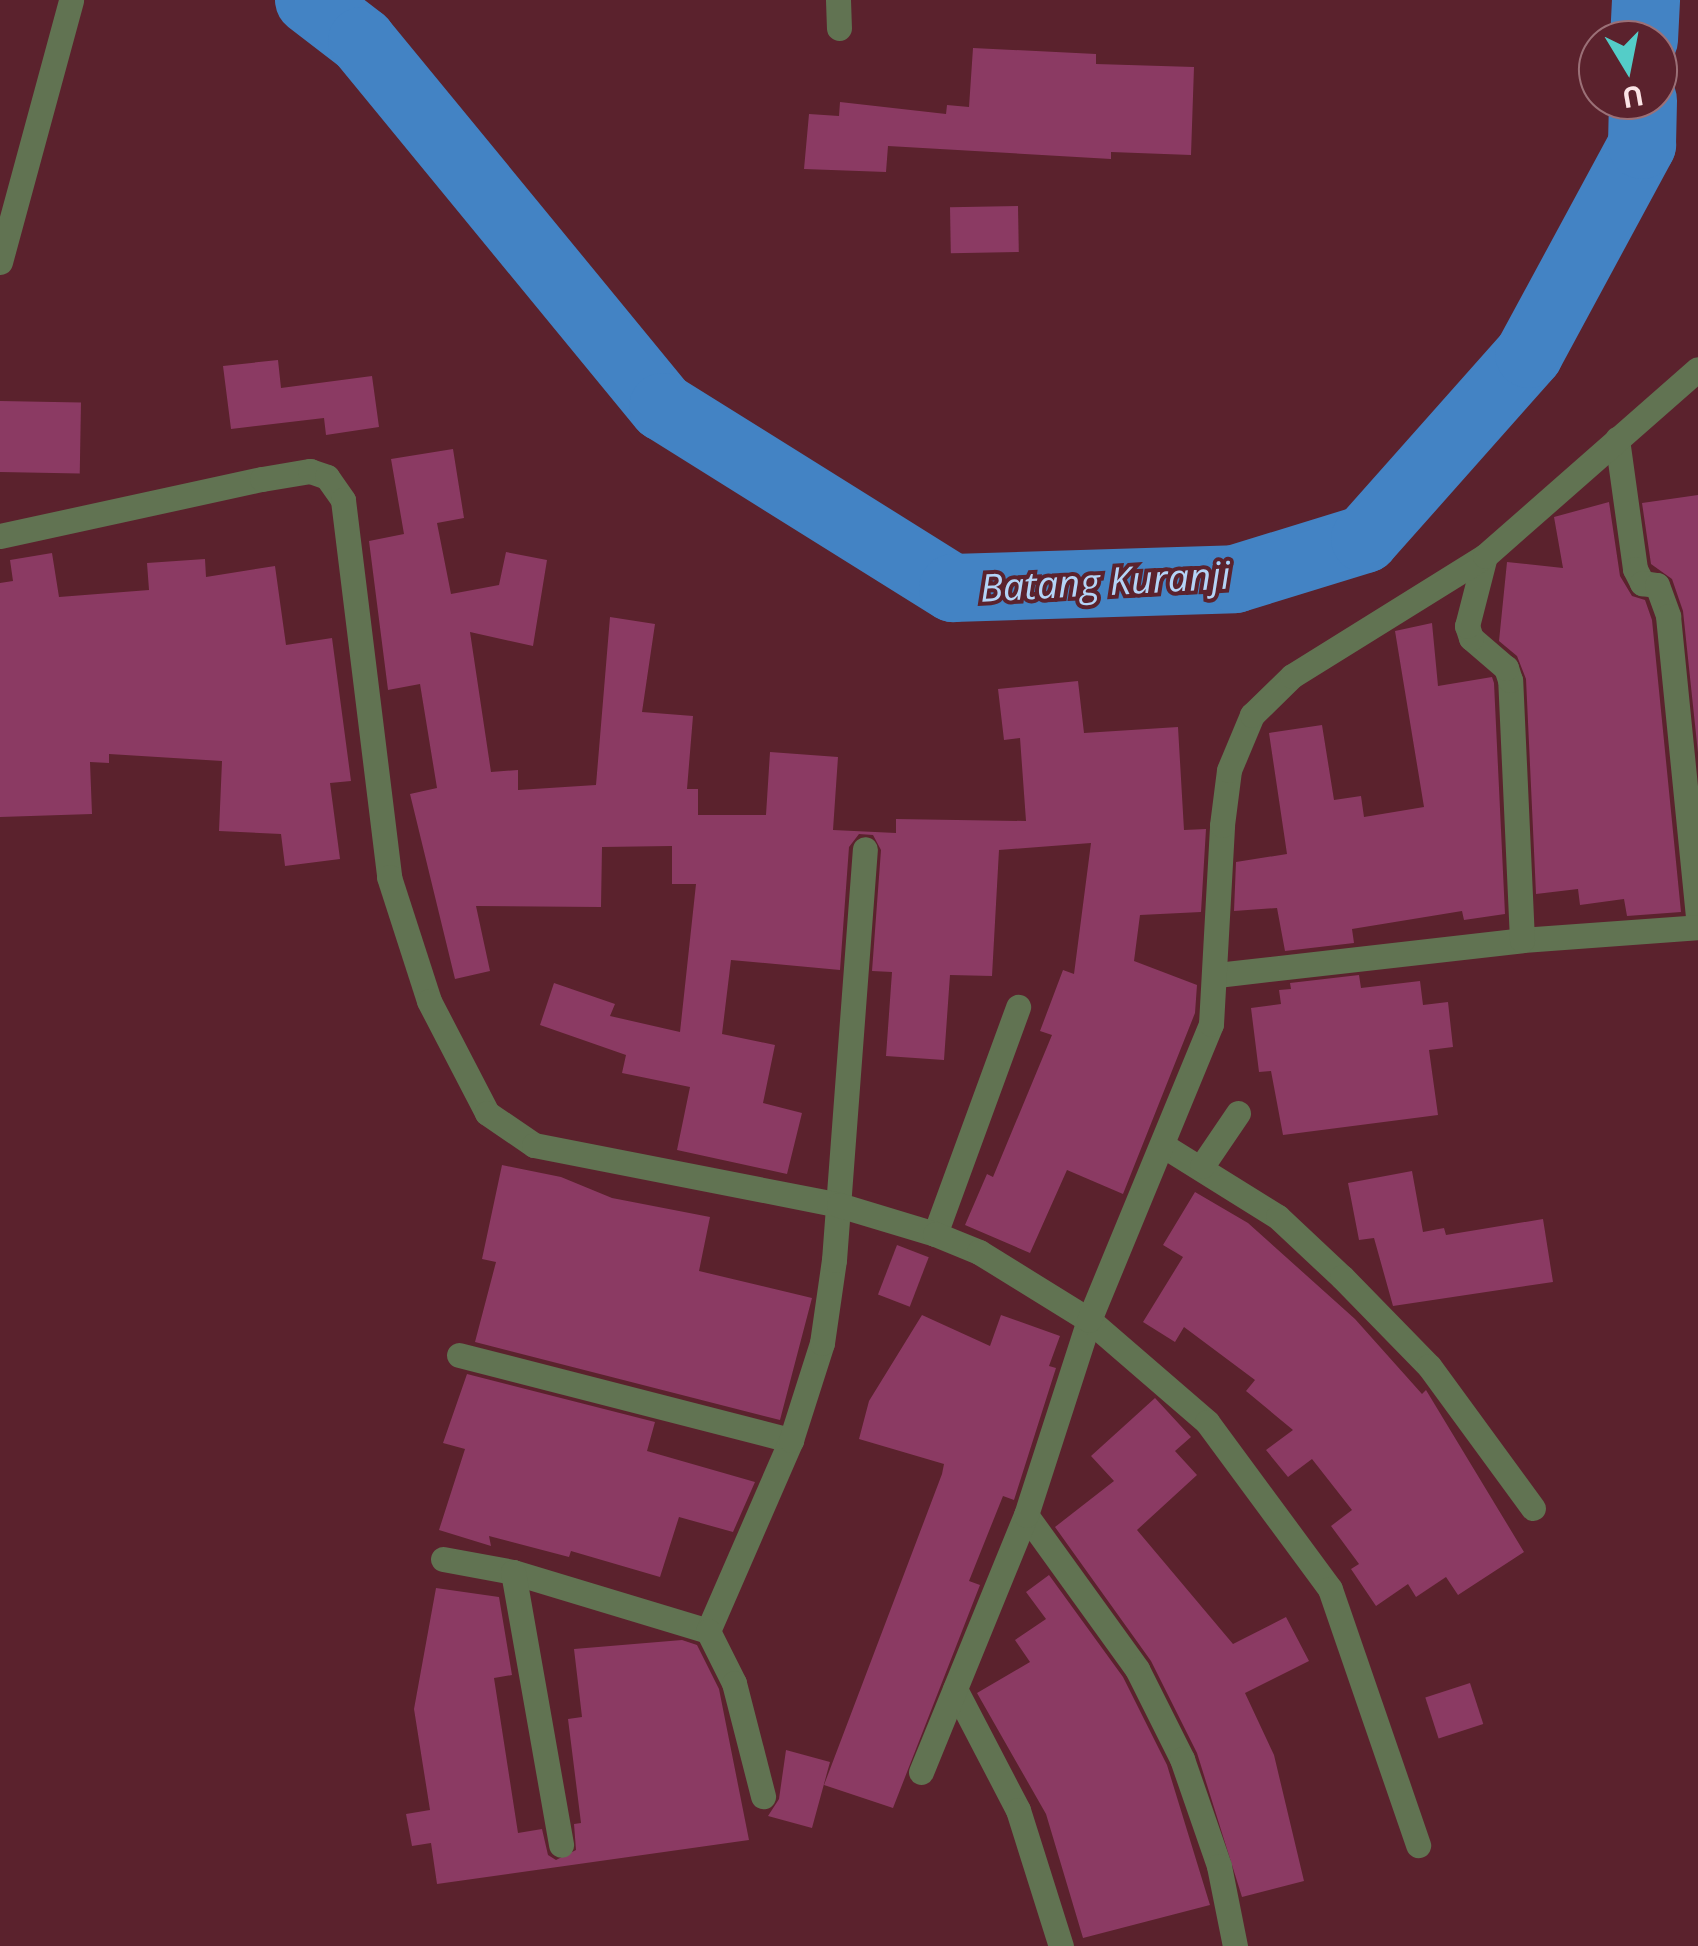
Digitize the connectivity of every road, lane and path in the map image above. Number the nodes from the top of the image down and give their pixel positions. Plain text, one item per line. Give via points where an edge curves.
1 (72, 0) edge
2 (838, 0) edge
3 (839, 28) dead end
4 (0, 260) edge
5 (1698, 368) edge
6 (1617, 439) junction
7 (0, 536) edge
8 (1485, 556) junction
9 (865, 849) dead end
10 (1698, 916) edge
11 (1698, 927) edge
12 (1522, 940) junction
13 (1218, 974) junction
14 (1018, 1007) dead end
15 (1238, 1112) dead end
16 (1164, 1146) junction
17 (1202, 1166) junction
18 (838, 1204) junction
19 (935, 1234) junction
20 (1089, 1320) junction
21 (459, 1355) dead end
22 (791, 1440) junction
23 (1533, 1508) dead end
24 (1026, 1516) junction
25 (444, 1559) dead end
26 (513, 1572) junction
27 (708, 1631) junction
28 (954, 1689) junction
29 (921, 1772) dead end
30 (763, 1796) dead end
31 (561, 1845) dead end
32 (1418, 1845) dead end
33 (1062, 1946) edge
34 (1234, 1946) edge

1 - 4 street
2 - 3 street
5 - 6 street
6 - 8 street
6 - 10 street via 1635,569 1642,583 1657,586 1668,616
7 - 18 street via 278,476 310,471 327,477 343,500 389,877 429,1001 487,1114 534,1145
8 - 12 street via 1466,626 1510,680
8 - 13 street via 1292,676 1252,715 1229,770 1224,807
9 - 18 street
11 - 12 street
12 - 13 street
13 - 16 street via 1212,1024
14 - 19 street
15 - 17 street
16 - 17 street
16 - 20 street
17 - 23 street via 1278,1217 1429,1366
18 - 19 street
18 - 22 street via 822,1344
19 - 20 street via 979,1252
20 - 24 street
20 - 32 street via 1207,1422 1330,1590
21 - 22 street
22 - 27 street
24 - 28 street
24 - 34 street via 1137,1669 1182,1758 1219,1866
25 - 26 street
26 - 27 street
26 - 31 street
27 - 30 street via 734,1682
28 - 29 street
28 - 33 street via 1018,1810

